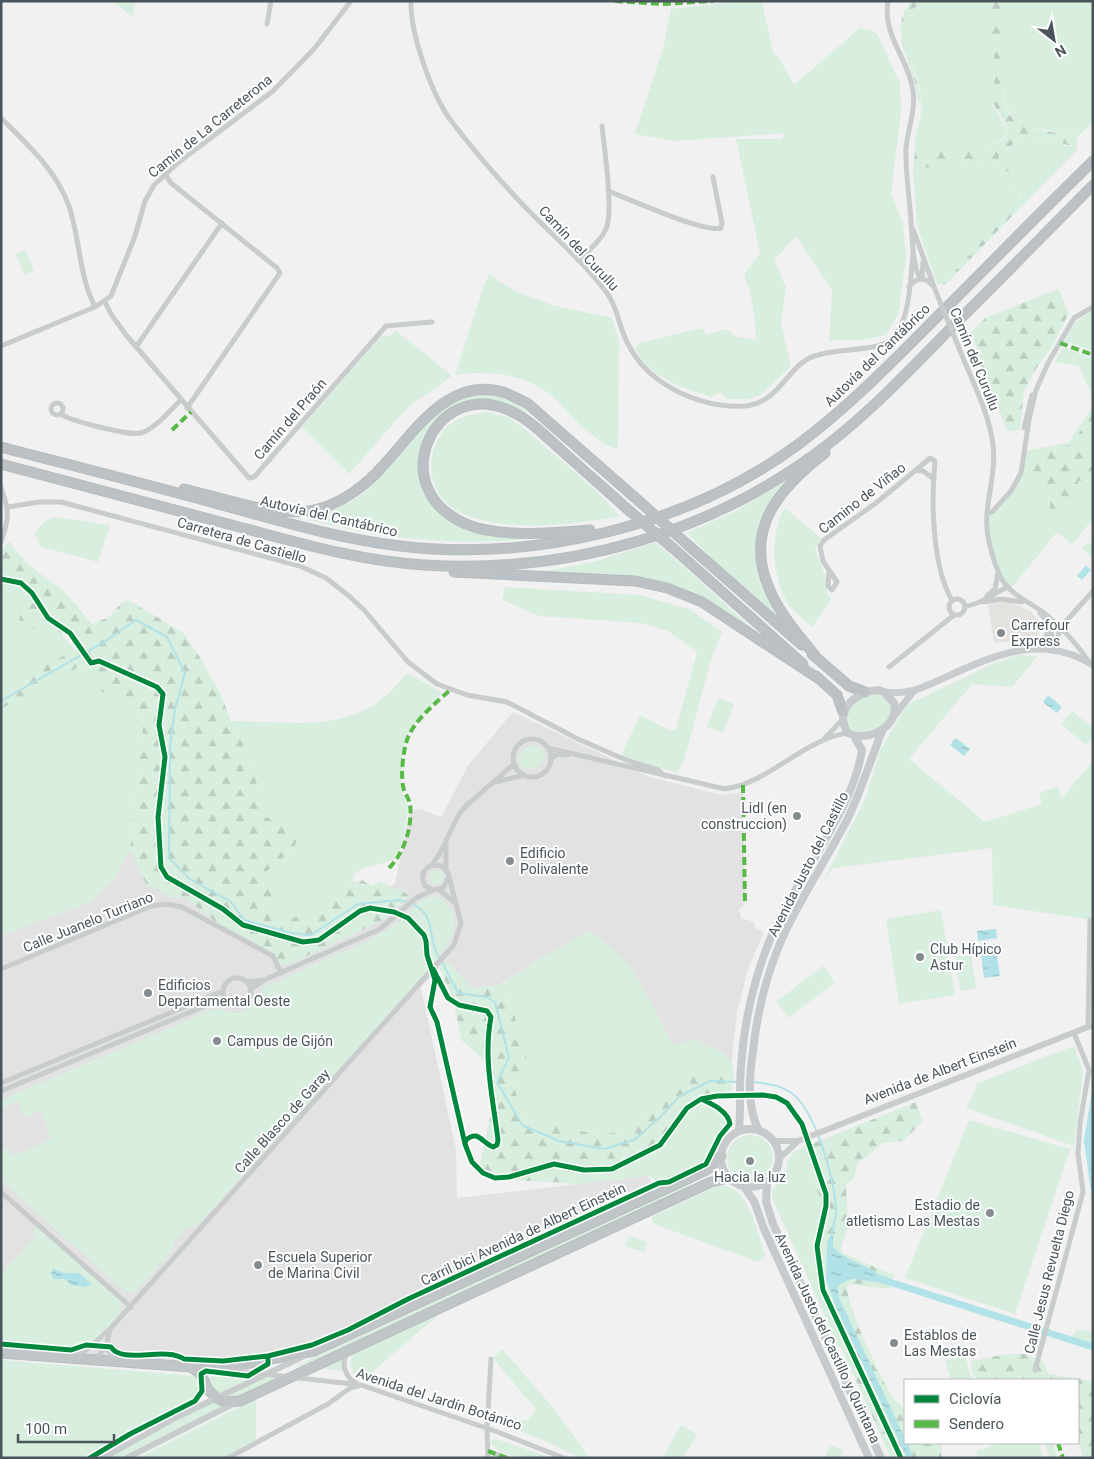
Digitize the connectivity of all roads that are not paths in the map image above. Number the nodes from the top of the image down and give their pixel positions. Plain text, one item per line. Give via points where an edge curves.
1 (271, 1) edge
2 (351, 1) edge
3 (411, 1) edge
4 (888, 1) edge
5 (267, 24) dead end
6 (1, 118) edge
7 (602, 126) dead end
8 (1093, 161) edge
9 (165, 174) junction
10 (713, 177) dead end
11 (1093, 186) edge
12 (608, 191) junction
13 (222, 223) junction
14 (912, 224) junction
15 (913, 254) junction
16 (922, 256) junction
17 (578, 260) junction
18 (921, 279) junction
19 (908, 288) junction
20 (936, 292) junction
21 (105, 302) junction
22 (95, 307) junction
23 (1093, 307) edge
24 (432, 322) dead end
25 (1, 346) edge
26 (136, 347) junction
27 (930, 350) junction
28 (181, 400) junction
29 (187, 408) junction
30 (61, 414) dead end
31 (1, 447) edge
32 (1, 464) edge
33 (66, 464) junction
34 (916, 470) junction
35 (934, 479) junction
36 (1, 488) edge
37 (8, 506) junction
38 (987, 514) junction
39 (630, 524) junction
40 (288, 540) junction
41 (1, 542) edge
42 (998, 570) junction
43 (829, 572) dead end
44 (1008, 588) junction
45 (1093, 591) edge
46 (952, 600) junction
47 (996, 600) junction
48 (980, 602) junction
49 (1025, 602) junction
50 (965, 607) junction
51 (1035, 607) junction
52 (954, 615) junction
53 (1049, 625) junction
54 (1061, 628) junction
55 (1030, 649) junction
56 (1053, 650) junction
57 (816, 658) junction
58 (1091, 664) edge
59 (889, 666) dead end
60 (819, 679) junction
61 (865, 692) junction
62 (884, 692) junction
63 (914, 692) junction
64 (842, 716) junction
65 (894, 716) junction
66 (883, 729) junction
67 (851, 735) junction
68 (821, 741) junction
69 (596, 747) junction
70 (548, 748) junction
71 (581, 755) junction
72 (551, 758) junction
73 (608, 761) junction
74 (514, 764) junction
75 (524, 775) junction
76 (666, 776) junction
77 (495, 782) junction
78 (446, 841) junction
79 (432, 865) junction
80 (446, 869) junction
81 (448, 879) junction
82 (423, 882) junction
83 (436, 890) junction
84 (416, 898) junction
85 (456, 905) junction
86 (1090, 920) dead end
87 (1, 969) edge
88 (280, 973) junction
89 (264, 980) junction
90 (246, 982) junction
91 (250, 990) junction
92 (223, 991) junction
93 (224, 998) junction
94 (1090, 1026) edge
95 (1074, 1033) junction
96 (1, 1083) edge
97 (1, 1091) edge
98 (758, 1129) junction
99 (739, 1130) junction
100 (775, 1141) junction
101 (799, 1141) junction
102 (721, 1156) junction
103 (780, 1158) junction
104 (728, 1178) junction
105 (767, 1183) junction
106 (744, 1187) junction
107 (1, 1192) edge
108 (131, 1307) junction
109 (110, 1329) junction
110 (94, 1345) junction
111 (106, 1347) junction
112 (1, 1348) edge
113 (350, 1349) junction
114 (314, 1351) junction
115 (1, 1354) edge
116 (71, 1354) junction
117 (105, 1359) junction
118 (491, 1359) dead end
119 (190, 1367) junction
120 (218, 1369) junction
121 (1035, 1370) dead end
122 (267, 1373) junction
123 (293, 1376) junction
124 (361, 1385) junction
125 (208, 1390) junction
126 (217, 1398) junction
127 (240, 1401) junction
128 (198, 1407) junction
129 (487, 1428) junction
130 (488, 1451) junction
131 (103, 1458) edge
132 (127, 1458) edge
133 (228, 1458) edge
134 (488, 1458) edge
135 (507, 1458) edge
136 (564, 1458) edge
137 (869, 1458) edge
138 (881, 1458) edge

1 - 5 street
2 - 9 street, Camín de La Carreterona via 314,49 273,91
3 - 17 street, Camín del Curullu via 416,36 439,104 465,139
4 - 14 street via 889,32 914,95 906,149
6 - 22 street via 42,160 61,186
7 - 12 street
8 - 39 highway, Autovía del Cantábrico via 867,387 825,424 768,465 739,481 670,513
9 - 13 street via 171,183
9 - 21 street, Camín de La Carreterona via 154,184 145,201 136,236 111,296
10 - 12 street via 722,222 721,228 716,229 687,222
11 - 27 highway
12 - 17 street via 608,226 595,245
13 - 26 street
13 - 29 street via 280,273
14 - 15 street
14 - 16 street
15 - 18 street
15 - 19 street, Camín del Curullu
16 - 18 street
16 - 20 street
17 - 19 street, Camín del Curullu via 612,299 627,343 639,361 659,380 683,394 718,404 755,404 775,393 798,367 814,355 882,345 892,340 905,319
18 - 19 street
18 - 20 street, Camín del Curullu via 928,281
20 - 38 street, Camín del Curullu, bridge via 985,413 993,444
21 - 22 street
21 - 26 street, Camín del Praón via 115,321
22 - 25 street
23 - 38 street via 1074,318 1049,361 1036,390 1021,473 994,511
24 - 29 street, Camín del Praón via 386,326 254,477 248,478
26 - 28 street, Camín del Praón
27 - 40 highway via 860,418 791,470 731,506 649,540 572,558 485,567 402,563
27 - 57 highway via 869,416 789,483 765,524 762,569 768,588
28 - 29 street, Camín del Praón
28 - 30 street via 146,430 136,434
31 - 33 highway, Autovía del Cantábrico
32 - 40 highway
33 - 39 highway, Autovía del Cantábrico via 289,523 400,546 439,550 503,549 558,542
33 - 57 highway, bridge via 118,472 275,511 299,512 321,508 348,496 366,483 416,426 451,397 482,391 505,393 527,403
34 - 35 street, Camino de Viñao
34 - 35 street, Camino de Viñao via 931,457 935,461
34 - 43 street, Camino de Viñao via 824,540 820,546
35 - 46 street, Camino de Viñao via 938,555
36 - 37 street
37 - 41 street via 8,523
37 - 69 street, Carretera de Castiello via 61,502 300,566 326,578 349,596 408,662 437,684 468,695 508,702
38 - 42 street, Camín del Curullu via 990,544
39 - 60 highway, bridge via 547,533 467,525 442,510 428,492 423,462 428,439 443,419 460,408 481,404 505,408 528,420
40 - 60 highway via 346,560 398,568 635,581 666,588 702,602
42 - 44 street, Camín del Curullu
42 - 48 street via 995,590
44 - 47 street
44 - 48 street
44 - 49 street
45 - 54 street
46 - 50 street via 961,600
46 - 52 street via 948,609
47 - 48 street
47 - 49 street
48 - 50 street
49 - 51 street
50 - 52 street via 961,614
51 - 53 street
51 - 54 street
52 - 59 street
53 - 55 street via 1046,638
53 - 56 street
54 - 56 street
54 - 58 street
55 - 56 main road
55 - 63 main road via 1002,653
56 - 58 main road
57 - 61 highway via 849,686
60 - 64 highway via 837,695
61 - 62 main road
61 - 64 main road via 852,700
62 - 63 main road
62 - 65 main road via 894,703
63 - 65 main road
64 - 67 main road
64 - 68 street, Carretera de Castiello
65 - 66 main road
66 - 67 main road via 868,736
66 - 98 main road, Avenida Justo del Castillo via 848,817 781,941 767,979 756,1021 751,1065 750,1101
67 - 68 street, Carretera de Castiello
67 - 99 main road, Avenida Justo del Castillo via 862,750 852,783 839,813 789,900 757,976 746,1021
68 - 76 street, Carretera de Castiello via 736,787 710,787
69 - 73 street, Carretera de Castiello
69 - 76 street, Carretera de Castiello
70 - 71 street
70 - 72 street
70 - 74 street via 536,740 522,742 513,754
71 - 72 street via 558,754
71 - 73 street
72 - 75 street via 542,774
73 - 76 street, Carretera de Castiello
74 - 75 street
74 - 77 street
75 - 77 street
77 - 78 street via 477,794 459,814
78 - 79 street
78 - 80 street
79 - 80 street
79 - 82 street via 424,872
80 - 81 street
81 - 83 street via 445,886
81 - 85 street
82 - 83 street
82 - 84 street
83 - 84 street
83 - 85 street
84 - 88 street via 380,929
85 - 108 street, Calle Blasco de Garay via 461,923 458,936 447,954
86 - 94 street
87 - 88 street, Calle Juanelo Turriano via 142,909 166,904 182,907 273,956
88 - 89 street
89 - 90 street
89 - 91 street
90 - 91 street
90 - 92 street via 238,978 230,980
91 - 93 street via 249,998 243,1004 230,1004
92 - 93 street
92 - 96 street
93 - 97 street
94 - 95 street, Avenida de Albert Einstein
95 - 101 street, Avenida de Albert Einstein
95 - 121 street, Calle Jesus Revuelta Diego via 1089,1070 1078,1154 1083,1192
98 - 99 main road
98 - 100 main road
99 - 102 main road via 726,1140
100 - 101 street, Avenida de Albert Einstein
100 - 103 main road
101 - 103 street, Avenida de Albert Einstein
102 - 104 main road
102 - 114 highway via 696,1175
103 - 105 main road via 778,1170
104 - 106 main road
104 - 113 highway via 711,1182
105 - 106 main road
105 - 138 main road, Avenida Justo del Castillo y Quintana via 766,1201 773,1224
106 - 137 main road, Avenida Justo del Castillo y Quintana via 754,1200 764,1229
107 - 108 street
108 - 109 street, Calle Blasco de Garay
109 - 110 street, Calle Blasco de Garay
109 - 111 street
110 - 116 street, Calle Blasco de Garay via 84,1352
110 - 117 street
111 - 117 street
111 - 117 street
112 - 116 highway, Avenida del Jardín Botánico
113 - 123 highway
113 - 124 street via 345,1356 346,1373
114 - 120 highway
114 - 122 street
115 - 117 highway, Avenida del Jardín Botánico
116 - 117 highway, Avenida del Jardín Botánico
117 - 119 highway, Avenida del Jardín Botánico
118 - 129 street
119 - 120 highway, Avenida del Jardín Botánico
119 - 125 highway via 202,1374
120 - 122 street, Avenida del Jardín Botánico
122 - 123 street, Avenida del Jardín Botánico
122 - 126 street
123 - 124 street, Avenida del Jardín Botánico
123 - 127 highway
124 - 129 street, Avenida del Jardín Botánico
124 - 133 street via 350,1388 328,1404
125 - 126 highway
125 - 128 street
126 - 127 highway via 225,1402
126 - 128 street
127 - 132 street
128 - 131 street
129 - 130 street
129 - 136 street, Avenida del Jardín Botánico
130 - 134 street
130 - 135 street

